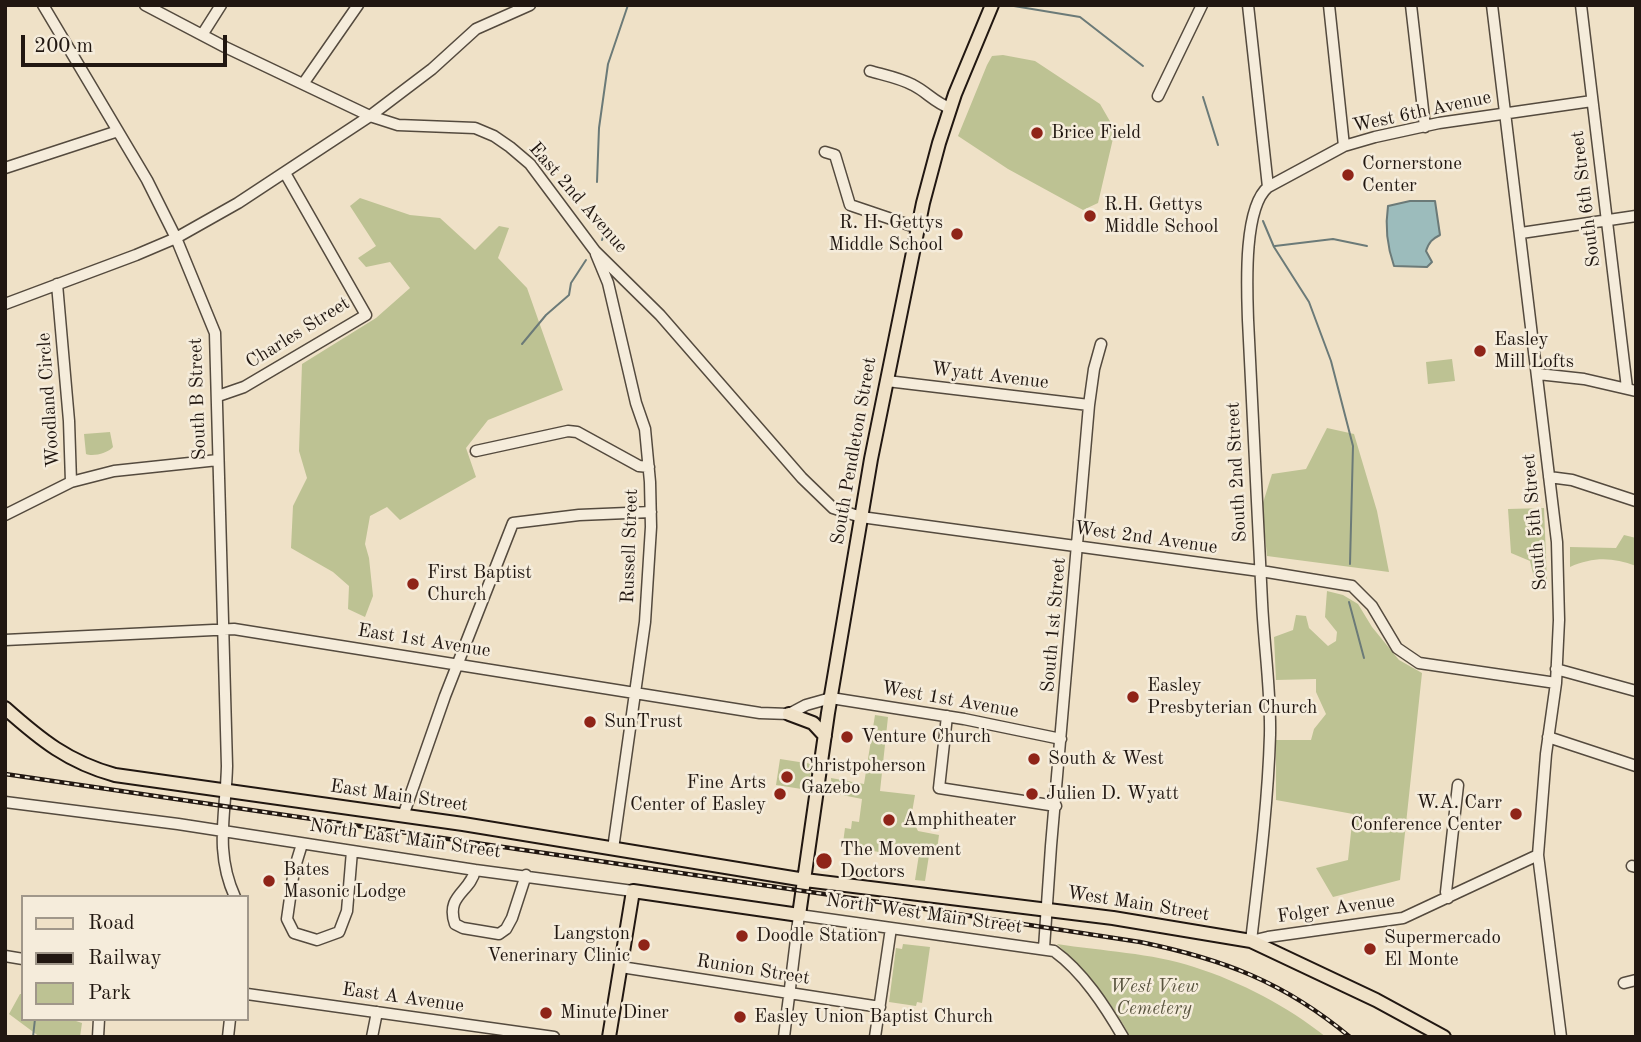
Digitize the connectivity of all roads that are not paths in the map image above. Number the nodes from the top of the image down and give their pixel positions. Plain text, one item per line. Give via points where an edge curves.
1 (43, 5) edge
2 (145, 5) edge
3 (221, 5) edge
4 (358, 5) edge
5 (530, 5) edge
6 (992, 5) edge
7 (1202, 5) edge
8 (1248, 5) edge
9 (1329, 5) edge
10 (1411, 5) edge
11 (1492, 5) edge
12 (1581, 5) edge
13 (202, 35) junction
14 (870, 71) dead end
15 (303, 85) junction
16 (1158, 96) dead end
17 (1592, 101) junction
18 (950, 108) junction
19 (1507, 112) junction
20 (370, 116) junction
21 (1425, 127) junction
22 (118, 131) junction
23 (1344, 146) junction
24 (825, 152) dead end
25 (5, 168) edge
26 (285, 173) junction
27 (1268, 187) junction
28 (1636, 216) edge
29 (1608, 220) junction
30 (918, 228) junction
31 (1521, 233) junction
32 (176, 238) junction
33 (595, 251) junction
34 (57, 285) junction
35 (5, 304) edge
36 (1101, 344) dead end
37 (1538, 374) junction
38 (887, 380) junction
39 (1631, 390) edge
40 (218, 396) junction
41 (1089, 405) junction
42 (476, 451) dead end
43 (218, 460) junction
44 (649, 467) junction
45 (1549, 477) junction
46 (71, 482) junction
47 (1636, 501) edge
48 (650, 512) junction
49 (5, 515) edge
50 (861, 517) junction
51 (1078, 546) junction
52 (1260, 571) junction
53 (223, 629) junction
54 (5, 640) edge
55 (458, 664) junction
56 (1556, 670) junction
57 (1556, 683) junction
58 (1636, 691) edge
59 (635, 694) junction
60 (831, 698) junction
61 (5, 708) edge
62 (789, 714) junction
63 (947, 716) junction
64 (825, 736) junction
65 (1548, 737) junction
66 (1062, 739) junction
67 (1636, 766) edge
68 (1458, 785) dead end
69 (225, 792) junction
70 (5, 802) edge
71 (1056, 806) junction
72 (403, 816) junction
73 (221, 831) junction
74 (302, 844) junction
75 (613, 849) junction
76 (352, 851) junction
77 (1538, 855) junction
78 (475, 870) junction
79 (526, 875) junction
80 (805, 880) junction
81 (634, 891) junction
82 (234, 895) edge
83 (1448, 898) junction
84 (1047, 909) junction
85 (799, 915) junction
86 (891, 928) junction
87 (1251, 941) junction
88 (1044, 948) junction
89 (621, 967) junction
90 (1636, 980) edge
91 (1624, 984) dead end
92 (789, 993) junction
93 (248, 994) edge
94 (880, 1007) junction
95 (377, 1012) junction
96 (373, 1037) edge
97 (554, 1037) edge
98 (609, 1037) edge
99 (784, 1037) edge
100 (875, 1037) edge
101 (1123, 1037) edge
102 (1444, 1037) edge
103 (1561, 1037) edge

1 - 22 street, South B Street
2 - 13 street, East 2nd Avenue
3 - 13 street
4 - 15 street
5 - 20 street via 476,29
6 - 18 main road, South Pendleton Street
7 - 16 street
8 - 27 street
9 - 23 street
10 - 21 street
11 - 19 street, South 5th Street
12 - 17 street, South 6th Street
13 - 15 street, East 2nd Avenue
14 - 18 street via 908,82
15 - 20 street, East 2nd Avenue
17 - 19 street, West 6th Avenue
17 - 29 street, South 6th Street
18 - 30 main road, South Pendleton Street
19 - 21 street, West 6th Avenue
19 - 31 street, South 5th Street
20 - 26 street
20 - 33 street, East 2nd Avenue via 398,125 475,128 494,136 530,164
21 - 23 street, West 6th Avenue
22 - 25 street
22 - 32 street, South B Street
23 - 27 street, West 6th Avenue
24 - 30 street via 835,155 850,205
26 - 32 street
26 - 40 street, Charles Street via 366,315 244,387
27 - 52 street, South 2nd Street via 1254,217 1247,277
28 - 29 street
29 - 31 street
29 - 39 street, South 6th Street
30 - 38 main road, South Pendleton Street
31 - 37 street, South 5th Street
32 - 34 street
32 - 40 street, South B Street via 215,332
33 - 44 street, Russell Street via 608,283 645,429
33 - 50 street, East 2nd Avenue via 660,315 802,478 834,508
34 - 35 street
34 - 46 street, Woodland Circle
36 - 41 street, South 1st Street
37 - 39 street
37 - 45 street, South 5th Street
38 - 41 street, Wyatt Avenue
38 - 50 main road, South Pendleton Street
40 - 43 street, South B Street
41 - 51 street, South 1st Street
42 - 44 street via 578,432 639,466
43 - 46 street via 114,471
43 - 53 street, South B Street
44 - 48 street, Russell Street
45 - 47 street
45 - 56 street, South 5th Street via 1559,570
46 - 49 street, Woodland Circle
48 - 55 street via 513,523
48 - 59 street, Russell Street via 645,622
50 - 51 street, West 2nd Avenue
50 - 60 main road, South Pendleton Street
51 - 52 street, West 2nd Avenue
51 - 66 street, South 1st Street
52 - 57 street, West 2nd Avenue via 1352,586 1372,606 1396,648 1419,663
52 - 87 street, South 2nd Street via 1270,734
53 - 54 street, East 1st Avenue
53 - 55 street, East 1st Avenue
53 - 69 street, South B Street
55 - 59 street, East 1st Avenue
55 - 72 street
56 - 57 street, South 5th Street
56 - 58 street
57 - 65 street, South 5th Street
59 - 62 street, East 1st Avenue
59 - 75 street, Russell Street
60 - 62 street, East 1st Avenue
60 - 63 street, West 1st Avenue
60 - 64 main road, South Pendleton Street
61 - 69 main road, East Main Street via 50,746 88,767
62 - 64 main road via 813,723
63 - 66 street, West 1st Avenue
63 - 71 street via 939,788
64 - 80 main road, South Pendleton Street
65 - 67 street
65 - 77 street, South 5th Street
66 - 71 street, South 1st Street
68 - 83 street
69 - 72 main road, East Main Street
69 - 73 street, South B Street
70 - 73 street, North East Main Street
71 - 84 street, South 1st Street
72 - 75 main road, East Main Street
73 - 74 street, North East Main Street
73 - 82 street, South B Street via 223,859
74 - 76 street, North East Main Street
74 - 76 street via 287,919 294,933 317,940 339,932 347,911
75 - 80 main road, East Main Street
76 - 78 street, North East Main Street
77 - 83 street, Folger Avenue
77 - 103 street, South 5th Street
78 - 79 street, North East Main Street
78 - 79 street via 454,903 455,924 499,934 512,918
79 - 81 street, North East Main Street
80 - 84 main road, West Main Street
80 - 85 main road, South Pendleton Street
81 - 85 main road, North East Main Street
81 - 89 main road
83 - 87 street, Folger Avenue via 1403,918
84 - 87 main road, West Main Street
84 - 88 street, South 1st Street
85 - 86 street, North West Main Street
85 - 92 street
86 - 88 street, North West Main Street
86 - 94 street
87 - 102 main road, West Main Street
88 - 101 street via 1065,959
89 - 92 street, Runion Street
89 - 98 main road
90 - 91 street
92 - 94 street, Runion Street
92 - 99 street
93 - 95 street, East A Avenue
94 - 100 street
95 - 96 street
95 - 97 street, East A Avenue

